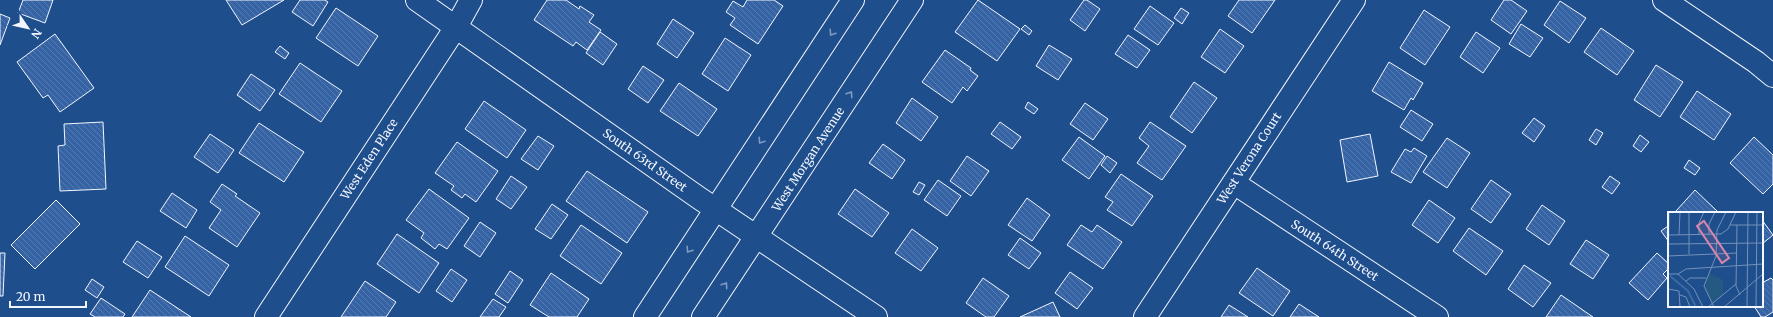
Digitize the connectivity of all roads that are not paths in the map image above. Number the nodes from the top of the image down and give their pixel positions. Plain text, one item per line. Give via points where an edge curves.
1 (417, 0) edge
2 (470, 0) edge
3 (853, 0) edge
4 (912, 0) edge
5 (1354, 0) edge
6 (1664, 0) edge
7 (456, 27) junction
8 (1773, 76) edge
9 (1234, 182) junction
10 (716, 209) junction
11 (757, 237) junction
12 (266, 317) edge
13 (645, 317) edge
14 (704, 317) edge
15 (876, 317) edge
16 (1145, 317) edge
17 (1437, 317) edge

1 - 7 street, South 63rd Street
2 - 7 street, West Eden Place
3 -> 10 street
11 -> 4 street, West Morgan Avenue
5 - 9 street, West Verona Court
6 - 8 street
7 - 10 street, South 63rd Street
7 - 12 street, West Eden Place
9 - 16 street, West Verona Court
9 - 17 street, South 64th Street
10 - 11 street, South 63rd Street
10 -> 13 street
14 -> 11 street, West Morgan Avenue
11 - 15 street, South 63rd Street

